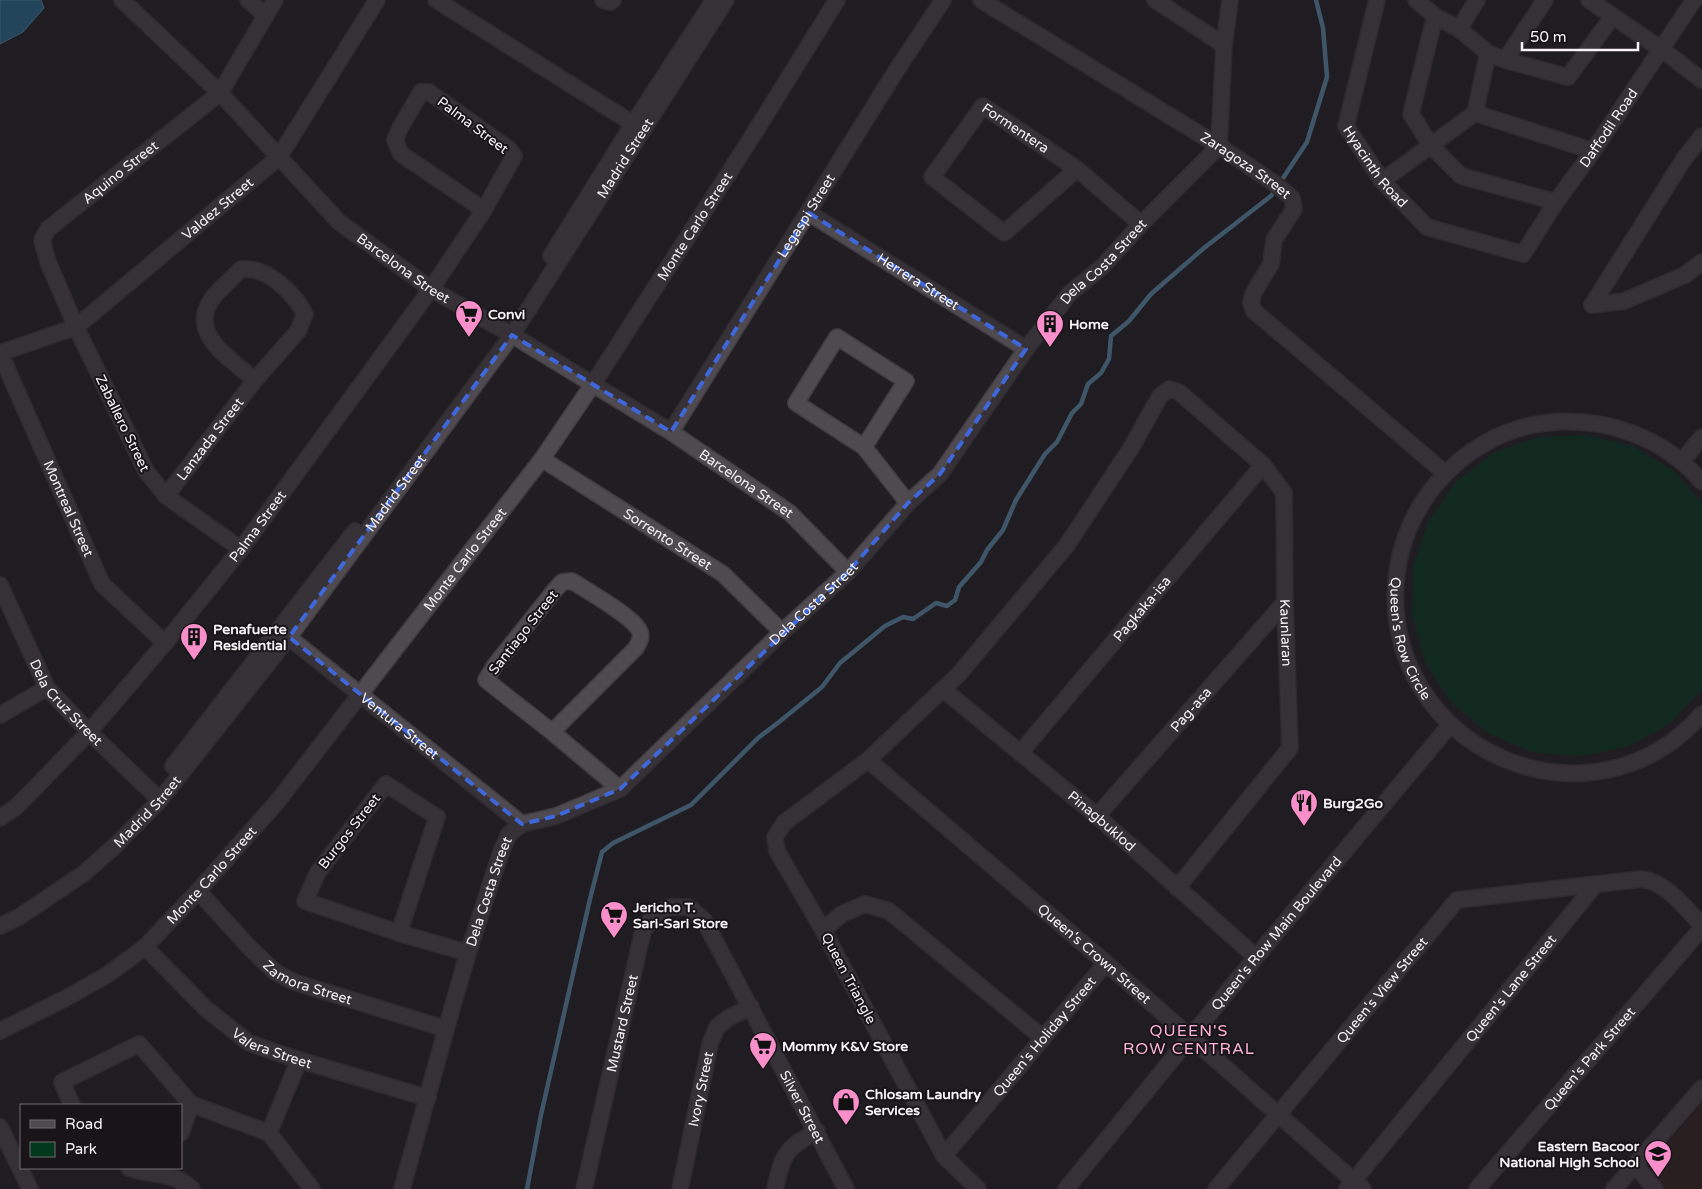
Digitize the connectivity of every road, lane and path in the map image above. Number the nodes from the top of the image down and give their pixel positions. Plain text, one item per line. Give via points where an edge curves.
1 (122, 0) edge
2 (248, 0) edge
3 (275, 0) edge
4 (378, 0) edge
5 (436, 0) edge
6 (602, 0) edge
7 (613, 0) edge
8 (714, 0) edge
9 (726, 0) edge
10 (837, 0) edge
11 (942, 0) edge
12 (981, 0) edge
13 (1155, 0) edge
14 (1230, 0) edge
15 (1377, 0) edge
16 (1416, 0) edge
17 (1477, 0) edge
18 (1546, 0) edge
19 (1589, 0) edge
20 (1694, 0) edge
21 (266, 16) junction
22 (1435, 16) junction
23 (1613, 16) junction
24 (1459, 29) junction
25 (1224, 45) junction
26 (1661, 49) junction
27 (1488, 52) junction
28 (1506, 60) junction
29 (1702, 80) edge
30 (220, 92) junction
31 (1474, 113) junction
32 (638, 127) junction
33 (1702, 136) edge
34 (1219, 146) junction
35 (1431, 146) junction
36 (1593, 151) junction
37 (279, 157) junction
38 (1077, 169) junction
39 (1382, 181) junction
40 (1556, 202) junction
41 (484, 210) junction
42 (809, 213) junction
43 (1141, 224) junction
44 (1524, 254) joint
45 (48, 262) joint
46 (1702, 262) edge
47 (431, 289) junction
48 (76, 327) junction
49 (508, 332) junction
50 (1026, 349) junction
51 (0, 353) edge
52 (255, 380) junction
53 (592, 384) junction
54 (671, 432) junction
55 (1702, 437) edge
56 (864, 447) junction
57 (542, 458) junction
58 (1682, 461) junction
59 (1263, 465) junction
60 (1446, 473) junction
61 (1702, 482) edge
62 (166, 496) junction
63 (908, 503) junction
64 (240, 549) junction
65 (848, 572) junction
66 (0, 584) edge
67 (1285, 602) junction
68 (782, 632) junction
69 (284, 633) junction
70 (165, 643) junction
71 (47, 688) junction
72 (944, 690) junction
73 (361, 695) junction
74 (0, 715) edge
75 (1701, 717) edge
76 (1450, 725) junction
77 (89, 732) junction
78 (552, 732) junction
79 (1020, 753) junction
80 (868, 760) junction
81 (620, 789) junction
82 (156, 796) junction
83 (1097, 816) junction
84 (0, 818) edge
85 (522, 824) junction
86 (1596, 885) junction
87 (1177, 888) junction
88 (198, 891) junction
89 (0, 919) edge
90 (704, 920) joint
91 (0, 926) edge
92 (1702, 926) edge
93 (823, 930) junction
94 (398, 933) junction
95 (146, 947) junction
96 (468, 954) junction
97 (1256, 957) junction
98 (1106, 963) junction
99 (751, 1007) junction
100 (446, 1029) junction
101 (0, 1031) edge
102 (1043, 1038) junction
103 (1191, 1038) junction
104 (299, 1060) junction
105 (1702, 1088) edge
106 (428, 1098) junction
107 (72, 1104) edge
108 (191, 1104) junction
109 (1278, 1114) junction
110 (0, 1127) edge
111 (182, 1130) edge
112 (817, 1131) junction
113 (269, 1133) junction
114 (944, 1156) junction
115 (1635, 1165) junction
116 (20, 1168) edge
117 (20, 1169) edge
118 (132, 1169) edge
119 (168, 1171) edge
120 (1355, 1186) edge
121 (30, 1189) edge
122 (192, 1189) edge
123 (312, 1189) edge
124 (402, 1189) edge
125 (584, 1189) edge
126 (680, 1189) edge
127 (775, 1189) edge
128 (846, 1189) edge
129 (978, 1189) edge
130 (1066, 1189) edge
131 (1216, 1189) edge
132 (1477, 1189) edge
133 (1614, 1189) edge
134 (1654, 1189) edge

1 - 30 street, Barcelona Street
2 - 21 street
3 - 21 street
4 - 37 street, Valdez Street
5 - 32 street
6 - 7 street
8 - 32 street, Madrid Street
9 - 32 street, Madrid Street
10 - 53 street, Monte Carlo Street
11 - 42 street, Legaspi Street
12 - 34 street, Zaragoza Street
13 - 25 street
14 - 25 street
15 - 39 street, Hyacinth Road via 1346,126
16 - 22 street
17 - 24 street
18 - 28 street
19 - 23 street
20 - 26 street, Daffodil Road
21 - 30 street
22 - 24 street
22 - 35 street via 1411,114
23 - 26 street
23 - 28 street via 1568,77
24 - 27 street
25 - 34 street
26 - 29 street
26 - 36 street, Daffodil Road
27 - 28 street
27 - 31 street
30 - 37 street, Barcelona Street
30 - 45 street, Aquino Street via 48,229 42,240
31 - 35 street
31 - 36 street
32 - 49 street, Madrid Street
33 - 46 street via 1684,159 1592,305 1624,301 1684,276
34 - 43 street, Dela Costa Street
34 - 60 street, Zaragoza Street via 1292,198 1294,208 1274,240 1271,264 1253,294 1254,311
35 - 39 street
35 - 40 street via 1461,176
36 - 40 street, Daffodil Road
37 - 47 street, Barcelona Street via 339,222
37 - 48 street, Valdez Street
38 - 38 street, Formentera via 983,106 932,177 1004,233
38 - 43 street, Formentera
39 - 44 street, Hyacinth Road via 1427,227
40 - 44 street, Daffodil Road
41 - 41 street, Palma Street via 401,154 395,140 421,92 429,92 510,149 514,156
41 - 47 street, Palma Street
42 - 50 street, Herrera Street
42 - 54 street, Legaspi Street
43 - 50 street, Dela Costa Street via 1102,267 1070,294
45 - 48 street, Zaballero Street
47 - 49 street, Barcelona Street
47 - 64 street, Palma Street
48 - 51 street, Valdez Street
48 - 62 street, Zaballero Street via 146,472
49 - 53 street, Barcelona Street
49 - 69 street, Madrid Street
50 - 63 street, Dela Costa Street via 940,474
51 - 70 street, Montreal Street via 102,584
52 - 52 street, Lanzada Street via 298,331 305,314 289,292 264,274 241,269 212,299 205,312 205,328 212,343
52 - 62 street, Lanzada Street
53 - 54 street, Barcelona Street
53 - 57 street, Monte Carlo Street
54 - 65 street, Barcelona Street via 790,513
55 - 58 street
56 - 56 street via 906,382 837,337 796,403
56 - 63 street
57 - 68 street, Sorrento Street via 723,574
57 - 73 street, Monte Carlo Street
58 - 60 street, Queen's Row Circle via 1660,446 1612,426 1561,421 1510,431 1480,446
58 - 61 street, Queen's Row Circle
59 - 67 street, Kaunlaran via 1284,493
59 - 72 street, Kaunlaran via 1179,392 1169,389 1160,396 1131,448 1067,544
59 - 79 street, Pagkaka-isa
60 - 76 street, Queen's Row Circle via 1414,517 1397,569 1395,596 1403,650 1428,699
62 - 64 street, Zaballero Street
63 - 65 street, Dela Costa Street
64 - 70 street, Palma Street
65 - 68 street, Dela Costa Street
66 - 71 street, Dela Cruz Street
67 - 83 street, Pag-asa
67 - 87 street, Kaunlaran via 1290,748
68 - 81 street, Dela Costa Street
69 - 73 street, Ventura Street
69 - 82 street, Madrid Street
70 - 77 street, Palma Street
71 - 74 street
71 - 77 street, Dela Cruz Street
72 - 79 street, Pinagbuklod
72 - 80 street
73 - 85 street, Ventura Street
73 - 88 street, Monte Carlo Street via 277,802
75 - 76 street, Queen's Row Circle via 1668,744 1639,760 1582,773 1540,770 1515,764 1470,741
76 - 97 street, Queen's Row Main Boulevard
77 - 82 street, Dela Cruz Street
77 - 84 street, Palma Street via 16,807
78 - 78 street, Santiago Street via 486,680 554,590 562,582 572,581 623,614 640,630 641,638 636,648
78 - 81 street, Santiago Street
79 - 83 street, Pinagbuklod
80 - 93 street, Queen Triangle via 784,822 775,837 777,851
80 - 98 street, Queen's Crown Street
81 - 85 street, Dela Costa Street via 556,816
82 - 89 street, Madrid Street via 78,868 14,913
82 - 91 street, Madrid Street via 115,846 83,874
83 - 87 street, Pinagbuklod
85 - 96 street, Dela Costa Street via 509,834 501,852
86 - 92 street via 1650,880 1668,891
86 - 109 street, Queen's View Street via 1457,900
86 - 120 street, Queen's Lane Street
87 - 97 street, Pinagbuklod
88 - 95 street, Monte Carlo Street
88 - 100 street, Zamora Street via 275,972 294,982
90 - 99 street, Silver Street
90 - 125 street, Mustard Street via 689,908 670,907 654,915 643,931
92 - 132 street, Queen's Park Street
93 - 102 street via 842,914 865,904 889,911
93 - 114 street, Queen Triangle
94 - 94 street, Burgos Street via 305,901 318,872 386,784 437,817
94 - 96 street, Burgos Street
95 - 101 street, Monte Carlo Street via 108,975
95 - 104 street, Valera Street via 205,1008 249,1043
96 - 100 street, Dela Costa Street
97 - 103 street, Queen's Row Main Boulevard
98 - 102 street, Queen's Holiday Street
98 - 103 street, Queen's Crown Street
99 - 112 street, Silver Street
99 - 126 street, Ivory Street via 716,1027
100 - 106 street, Dela Costa Street
102 - 114 street, Queen's Holiday Street
103 - 109 street, Queen's Crown Street
103 - 130 street, Queen's Row Main Boulevard
104 - 106 street, Valera Street
104 - 113 street
105 - 115 street
106 - 124 street, Dela Costa Street
107 - 108 street via 62,1082 139,1044
108 - 111 street
108 - 113 street
109 - 120 street, Queen's Crown Street
109 - 131 street, Queen's View Street
110 - 116 street
112 - 127 street via 794,1144 784,1157
112 - 128 street, Silver Street
113 - 123 street
114 - 129 street, Queen Triangle
115 - 133 street
115 - 134 street
117 - 121 street
118 - 119 street
119 - 122 street

